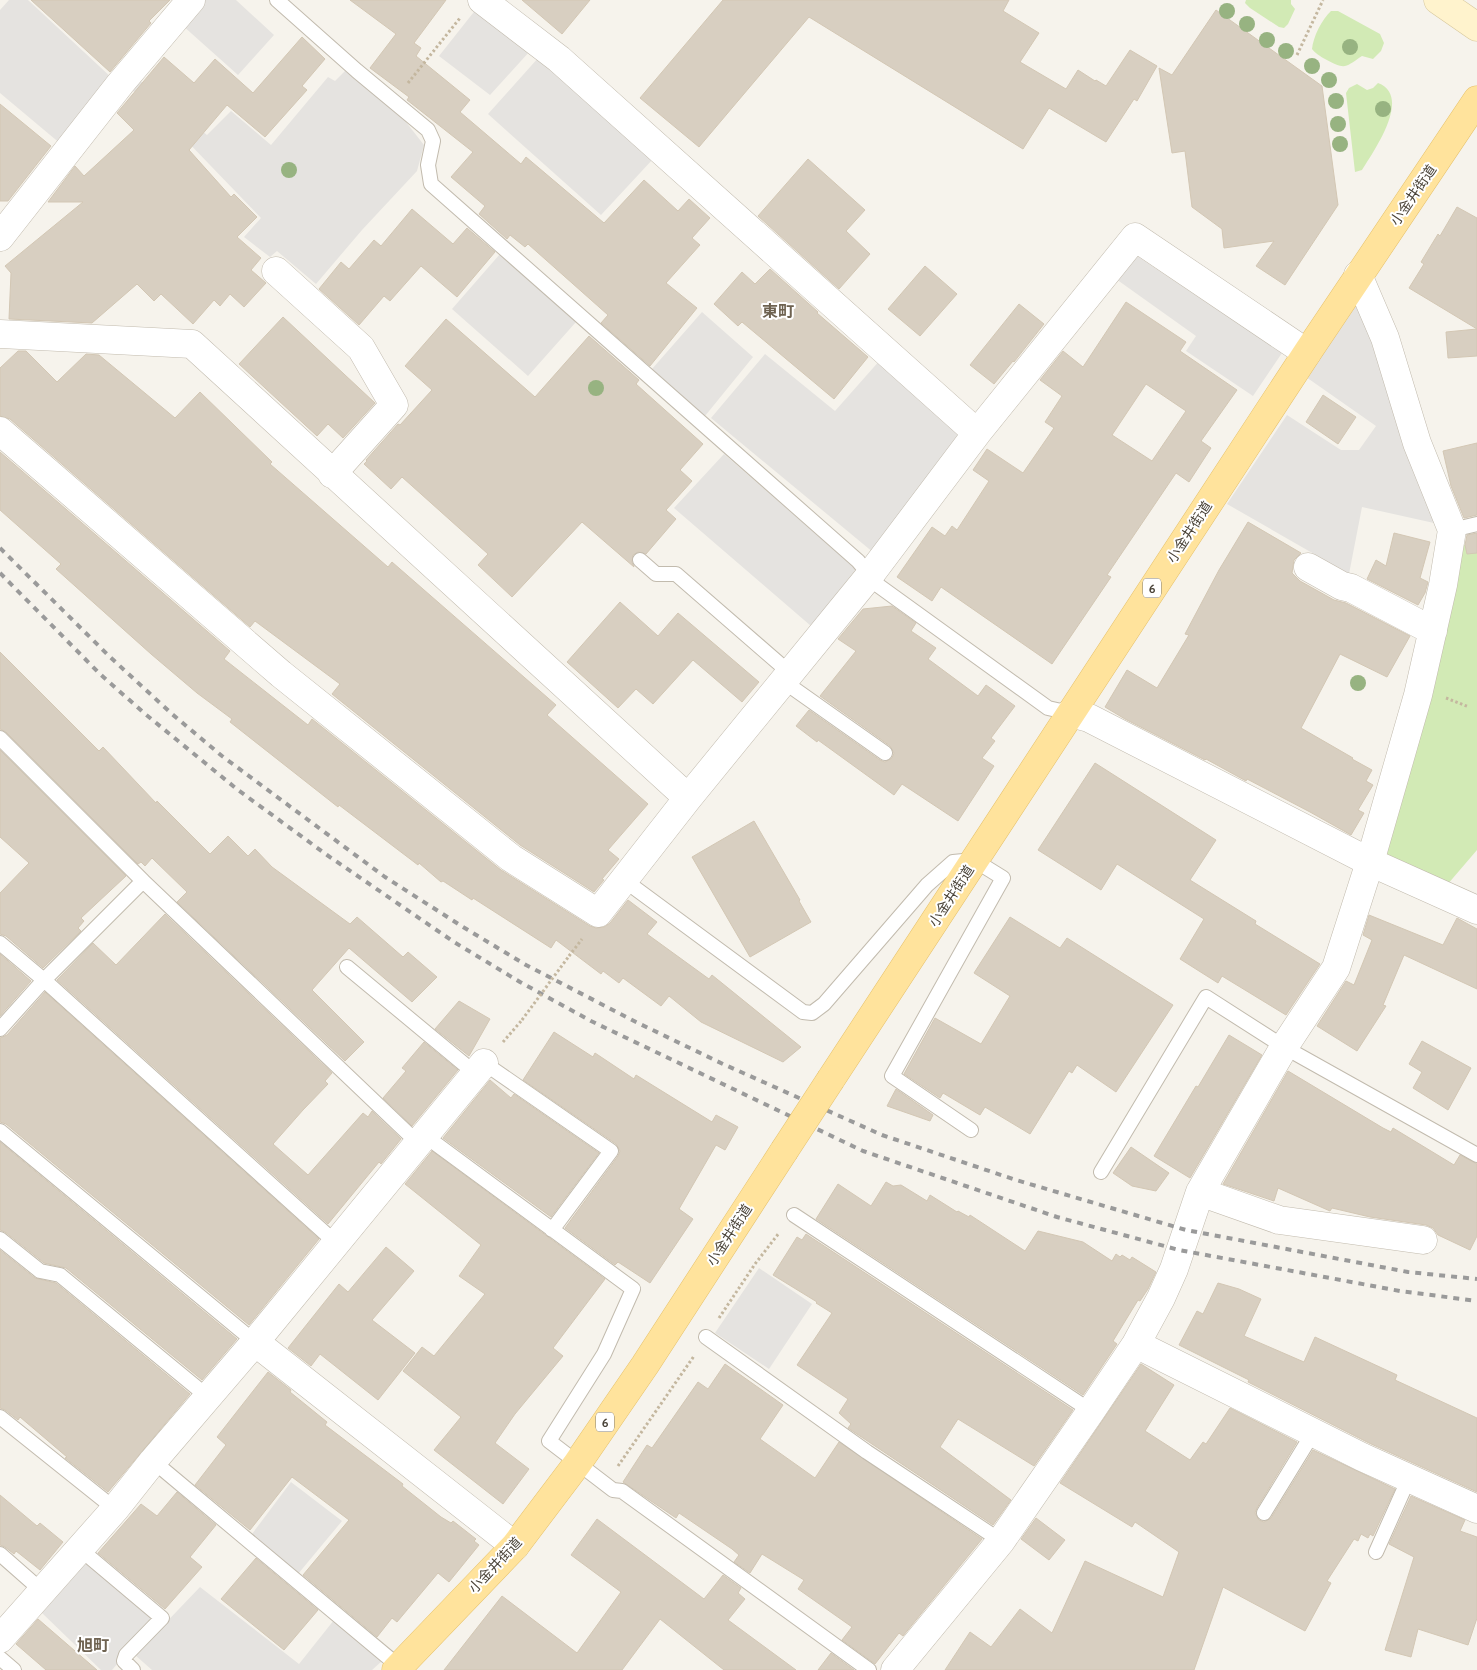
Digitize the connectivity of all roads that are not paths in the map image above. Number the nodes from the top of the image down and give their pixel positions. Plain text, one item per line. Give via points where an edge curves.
1 (191, 0) edge
2 (277, 0) edge
3 (1438, 0) edge
4 (472, 8) edge
5 (1477, 27) edge
6 (1477, 100) edge
7 (0, 236) edge
8 (276, 271) dead end
9 (1358, 275) junction
10 (0, 334) edge
11 (1307, 352) junction
12 (0, 431) edge
13 (977, 433) junction
14 (332, 474) junction
15 (1465, 527) edge
16 (640, 560) dead end
17 (1308, 567) dead end
18 (870, 575) junction
19 (1433, 631) junction
20 (787, 677) junction
21 (1070, 714) junction
22 (0, 738) edge
23 (885, 753) dead end
24 (688, 798) junction
25 (974, 860) junction
26 (1370, 862) junction
27 (624, 880) junction
28 (143, 881) junction
29 (1477, 910) edge
30 (0, 943) edge
31 (348, 967) dead end
32 (44, 980) junction
33 (0, 1029) edge
34 (1284, 1047) junction
35 (480, 1068) junction
36 (971, 1130) dead end
37 (0, 1132) edge
38 (421, 1139) junction
39 (1477, 1155) edge
40 (1101, 1172) dead end
41 (1200, 1192) junction
42 (794, 1215) dead end
43 (552, 1230) junction
44 (0, 1239) edge
45 (1423, 1240) dead end
46 (336, 1243) junction
47 (706, 1337) dead end
48 (255, 1342) junction
49 (1136, 1344) junction
50 (208, 1397) junction
51 (1091, 1411) junction
52 (0, 1417) edge
53 (1313, 1433) junction
54 (153, 1461) junction
55 (577, 1464) junction
56 (1409, 1478) junction
57 (114, 1510) junction
58 (1477, 1510) edge
59 (1264, 1514) dead end
60 (1001, 1541) junction
61 (515, 1546) junction
62 (80, 1549) junction
63 (1376, 1552) dead end
64 (0, 1554) edge
65 (42, 1591) junction
66 (2, 1632) edge
67 (0, 1658) edge
68 (399, 1669) edge
69 (14, 1670) edge
70 (133, 1670) edge
71 (869, 1670) edge
72 (895, 1670) edge

1 - 7 street
2 - 18 lane via 428,130 433,141 428,165 431,184
3 - 5 main road
4 - 13 street via 559,59
6 - 9 main road, 小金井街道 / 6
8 - 14 street via 361,348 394,404
9 - 11 main road, 小金井街道 / 6
9 - 15 street via 1385,338 1417,443
10 - 14 street via 192,344
11 - 13 street via 1135,237
11 - 21 main road, 小金井街道 / 6
12 - 27 street via 281,674 512,858 598,913
13 - 18 street
14 - 24 street
15 - 19 street via 1443,585
16 - 20 lane via 656,574 676,574
17 - 19 street
18 - 20 street
18 - 21 lane via 879,586 1048,708
19 - 26 street
20 - 23 lane
20 - 24 street
21 - 25 main road, 小金井街道 / 6
21 - 26 street via 1089,718
22 - 28 lane
24 - 27 street
25 - 27 lane via 953,862 927,885 824,1004 812,1013 803,1012
25 - 36 lane via 1002,878 892,1076
25 - 55 main road, 小金井街道 / 6, bridge
26 - 29 street
26 - 34 street via 1336,968
28 - 32 lane
28 - 38 lane
30 - 32 lane
31 - 35 lane
32 - 33 lane
32 - 46 lane
34 - 39 lane
34 - 40 lane via 1206,996
34 - 41 street
35 - 38 street
35 - 43 lane via 611,1151
37 - 48 lane
38 - 43 lane
38 - 46 street
41 - 45 street via 1279,1220
41 - 49 street via 1174,1269
42 - 51 lane
43 - 55 lane via 633,1289 604,1354 549,1441
44 - 50 lane via 40,1272 60,1275
46 - 48 street
47 - 60 lane via 867,1452
48 - 50 street
48 - 61 street
49 - 51 street
49 - 53 street
50 - 54 street
51 - 60 street
52 - 57 lane
53 - 56 street
53 - 59 lane
54 - 57 street
54 - 68 lane
55 - 61 main road, 小金井街道 / 6
55 - 71 lane via 613,1490 622,1491
56 - 58 street
56 - 63 lane
57 - 62 street
60 - 72 street
61 - 68 main road, 小金井街道 / 6
62 - 65 street
62 - 70 lane via 162,1618 126,1655 124,1661
64 - 65 lane
65 - 66 street
67 - 69 lane

